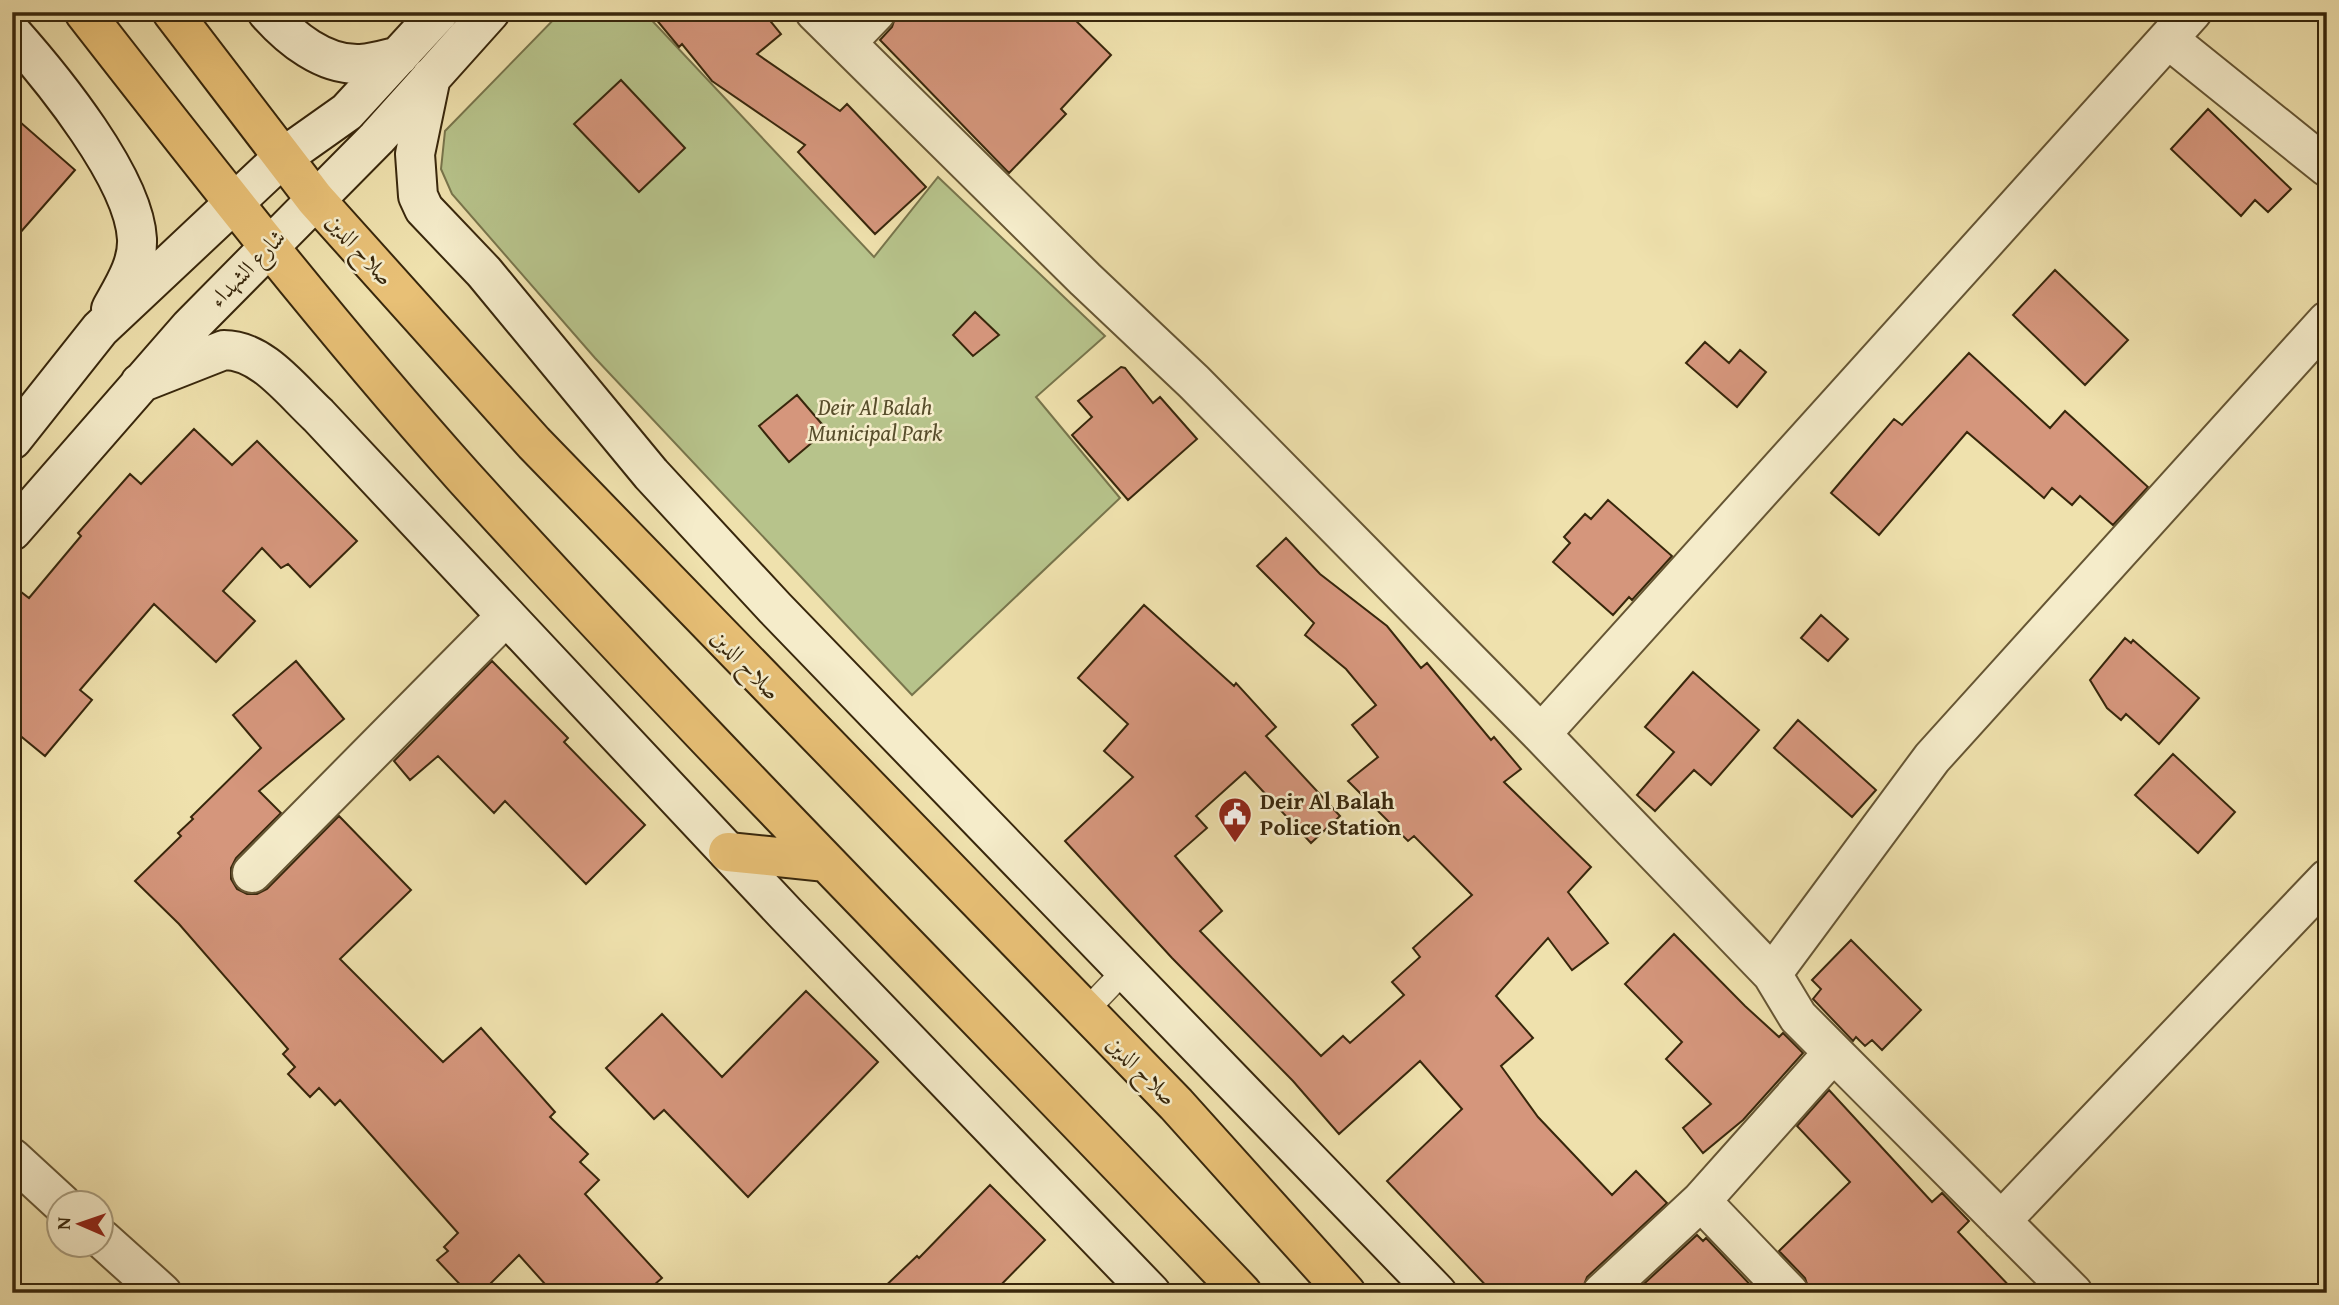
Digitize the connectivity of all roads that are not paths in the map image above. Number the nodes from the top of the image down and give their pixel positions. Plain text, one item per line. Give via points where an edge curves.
1 (84, 12) edge
2 (172, 12) edge
3 (267, 12) edge
4 (439, 12) edge
5 (490, 12) edge
6 (815, 12) edge
7 (876, 12) edge
8 (2180, 26) edge
9 (12, 33) edge
10 (847, 42) junction
11 (399, 56) junction
12 (430, 77) junction
13 (282, 158) junction
14 (2327, 167) edge
15 (315, 199) junction
16 (234, 205) junction
17 (269, 246) junction
18 (2327, 321) edge
19 (100, 329) junction
20 (140, 383) junction
21 (12, 440) edge
22 (12, 531) edge
23 (506, 616) junction
24 (1541, 733) junction
25 (728, 852) junction
26 (826, 862) junction
27 (252, 873) dead end
28 (2327, 879) edge
29 (1124, 971) junction
30 (1772, 974) junction
31 (1085, 1012) junction
32 (1833, 1053) junction
33 (12, 1158) edge
34 (48, 1190) edge
35 (1701, 1201) junction
36 (2001, 1221) junction
37 (116, 1252) edge
38 (2067, 1291) edge
39 (162, 1293) edge
40 (1151, 1293) edge
41 (1242, 1293) edge
42 (1346, 1293) edge
43 (1437, 1293) edge
44 (1602, 1293) edge
45 (1789, 1293) edge

1 - 16 highway
2 - 13 highway, صلاح الدين
3 - 11 street via 283,30 334,60 360,64
4 - 11 street
5 - 12 street, شارع الشهداء
6 - 10 street
7 - 10 street
8 - 14 street
8 - 24 street
9 - 19 street via 87,131 128,197 137,239 133,268
10 - 24 street via 1194,382
11 - 13 street via 347,112
12 - 15 street, شارع الشهداء
12 - 29 street via 415,153 418,196 424,209 484,272 651,474
13 - 15 highway, صلاح الدين
13 - 16 street
15 - 17 street, شارع الشهداء
15 - 31 highway, صلاح الدين via 534,443
16 - 17 highway
16 - 19 street
17 - 20 street, شارع الشهداء
17 - 26 highway via 461,473
18 - 30 street via 1932,758
19 - 21 street
20 - 22 street, شارع الشهداء
20 - 23 street via 224,350 253,356 318,415
23 - 25 street
23 - 27 street
24 - 30 street
25 - 26 highway
25 - 40 street
26 - 41 highway
28 - 36 street
29 - 31 lane
29 - 43 street
30 - 32 street via 1798,1017
31 - 42 highway, صلاح الدين via 1176,1104
32 - 35 street
32 - 36 street
33 - 34 street
35 - 44 street
35 - 45 street
36 - 38 street
37 - 39 street

